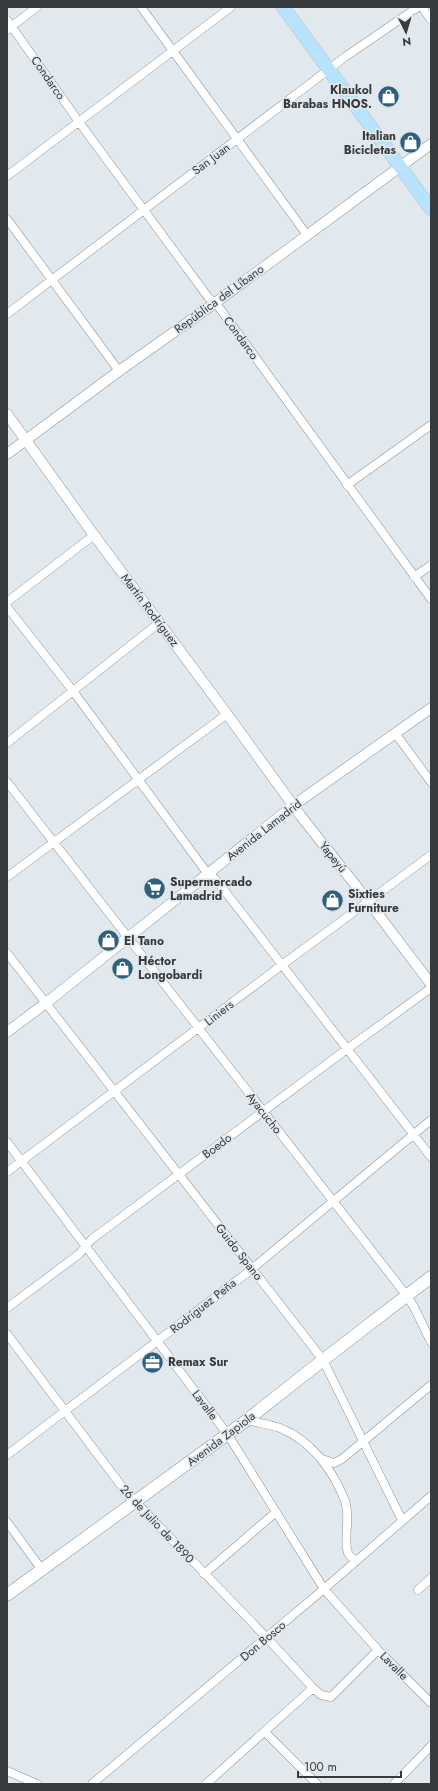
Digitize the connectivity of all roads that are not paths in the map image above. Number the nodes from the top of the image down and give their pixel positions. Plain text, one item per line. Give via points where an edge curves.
1 (37, 7) edge
2 (142, 7) edge
3 (231, 7) edge
4 (283, 7) edge
5 (293, 7) edge
6 (418, 7) edge
7 (422, 7) edge
8 (431, 20) edge
9 (9, 25) edge
10 (174, 52) junction
11 (332, 67) junction
12 (79, 122) junction
13 (238, 139) junction
14 (431, 144) edge
15 (403, 165) junction
16 (7, 176) edge
17 (431, 195) edge
18 (431, 209) edge
19 (145, 210) junction
20 (7, 219) edge
21 (307, 235) junction
22 (51, 279) junction
23 (215, 303) junction
24 (7, 314) edge
25 (119, 371) junction
26 (7, 414) edge
27 (431, 425) edge
28 (26, 440) junction
29 (7, 454) edge
30 (347, 485) junction
31 (94, 535) junction
32 (431, 565) edge
33 (414, 577) junction
34 (431, 599) edge
35 (7, 602) edge
36 (7, 607) edge
37 (159, 623) junction
38 (73, 691) junction
39 (431, 708) edge
40 (227, 714) junction
41 (395, 733) junction
42 (7, 743) edge
43 (139, 780) junction
44 (7, 782) edge
45 (431, 782) edge
46 (294, 805) junction
47 (53, 842) junction
48 (431, 855) edge
49 (209, 874) junction
50 (7, 877) edge
51 (368, 901) junction
52 (127, 938) junction
53 (7, 953) edge
54 (282, 965) junction
55 (431, 984) edge
56 (431, 988) edge
57 (46, 1003) junction
58 (199, 1029) junction
59 (7, 1032) edge
60 (347, 1049) junction
61 (114, 1091) junction
62 (263, 1112) junction
63 (431, 1120) edge
64 (413, 1134) junction
65 (7, 1142) edge
66 (431, 1157) edge
67 (22, 1162) junction
68 (7, 1172) edge
69 (179, 1174) junction
70 (332, 1202) junction
71 (85, 1246) junction
72 (252, 1268) junction
73 (431, 1277) edge
74 (404, 1292) junction
75 (7, 1308) edge
76 (7, 1334) edge
77 (157, 1342) junction
78 (431, 1342) edge
79 (322, 1360) junction
80 (431, 1385) edge
81 (66, 1411) junction
82 (247, 1420) junction
83 (228, 1435) junction
84 (364, 1442) junction
85 (7, 1455) edge
86 (321, 1459) junction
87 (431, 1496) edge
88 (136, 1502) junction
89 (276, 1512) junction
90 (402, 1520) junction
91 (7, 1522) edge
92 (347, 1548) junction
93 (358, 1560) junction
94 (42, 1570) junction
95 (342, 1573) junction
96 (204, 1574) junction
97 (431, 1578) edge
98 (324, 1589) junction
99 (418, 1590) dead end
100 (7, 1594) edge
101 (267, 1638) junction
102 (378, 1650) junction
103 (313, 1688) junction
104 (431, 1703) edge
105 (265, 1732) junction
106 (431, 1746) edge
107 (7, 1771) edge
108 (37, 1784) edge
109 (92, 1784) edge
110 (206, 1784) edge
111 (317, 1784) edge
112 (394, 1784) edge

1 - 9 street
2 - 10 street
3 - 10 street
4 - 11 main road
5 - 11 main road
6 - 11 street, San Juan
7 - 8 street
9 - 12 street, Condarco
10 - 12 street
10 - 13 street
11 - 13 street, San Juan
11 - 15 main road
12 - 16 street
12 - 19 street, Condarco
13 - 19 street, San Juan
13 - 21 street
14 - 15 street, República del Líbano
15 - 17 main road
15 - 18 main road
15 - 21 street, República del Líbano
19 - 22 street, San Juan
19 - 23 street, Condarco
20 - 22 street
21 - 23 street, República del Líbano
22 - 24 street, San Juan
22 - 25 street
23 - 25 street, República del Líbano
23 - 30 street, Condarco
25 - 28 street, República del Líbano
26 - 28 street, Martín Rodríguez
27 - 30 street
28 - 29 street, República del Líbano
28 - 31 street, Martín Rodríguez
30 - 33 street, Condarco
31 - 35 street
31 - 37 street, Martín Rodríguez
32 - 33 street
33 - 34 street, Condarco
36 - 38 street
37 - 38 street
37 - 40 street, Martín Rodríguez
38 - 42 street
38 - 43 street
39 - 41 street, Avenida Lamadrid
40 - 43 street
40 - 46 street, Martín Rodríguez
41 - 45 street
41 - 46 street, Avenida Lamadrid
43 - 47 street
43 - 49 street
44 - 47 street, Ayacucho
46 - 49 street, Avenida Lamadrid
46 - 51 street, Yapeyú
47 - 50 street
47 - 52 street, Ayacucho
48 - 51 street, Liniers
49 - 52 street, Avenida Lamadrid
49 - 54 street
51 - 54 street, Liniers
51 - 55 street, Yapeyú
52 - 57 street, Avenida Lamadrid
52 - 58 street, Ayacucho
53 - 57 street, Guido Spano
54 - 58 street, Liniers
54 - 60 street
56 - 60 street, Boedo
57 - 59 street, Avenida Lamadrid
57 - 61 street, Guido Spano
58 - 61 street, Liniers
58 - 62 street, Ayacucho
60 - 62 street, Boedo
60 - 64 street
61 - 67 street, Liniers
61 - 69 street, Guido Spano
62 - 69 street, Boedo
62 - 70 street, Ayacucho
63 - 64 street, Rodríguez Peña
64 - 66 street
64 - 70 street, Rodríguez Peña
65 - 67 street, Lavalle
67 - 68 street, Liniers
67 - 71 street, Lavalle
69 - 71 street, Boedo
69 - 72 street, Guido Spano
70 - 72 street, Rodríguez Peña
70 - 74 street, Ayacucho
71 - 75 street, Boedo via 79,1254
71 - 77 street, Lavalle
72 - 77 street, Rodríguez Peña
72 - 79 street, Guido Spano
73 - 74 main road, Avenida Zapiola
74 - 78 street, Ayacucho
74 - 79 main road, Avenida Zapiola
76 - 81 street, 26 de Julio de 1890
77 - 81 street, Rodríguez Peña
77 - 83 street, Lavalle
79 - 82 main road, Avenida Zapiola
79 - 84 street, Guido Spano
80 - 84 street
81 - 85 street, Rodríguez Peña
81 - 88 street, 26 de Julio de 1890
82 - 83 main road, Avenida Zapiola
82 - 86 street via 289,1432 310,1447
83 - 88 main road, Avenida Zapiola
83 - 89 street, Lavalle
84 - 86 street via 339,1461 329,1462
84 - 90 street, Guido Spano
86 - 92 street via 335,1479 346,1506
87 - 90 street, Don Bosco
88 - 94 main road, Avenida Zapiola
88 - 96 street, 26 de Julio de 1890
89 - 96 street
89 - 98 street, Lavalle
90 - 93 street, Don Bosco
91 - 94 street
92 - 93 street via 350,1556
92 - 95 street
93 - 95 street, Don Bosco
94 - 100 main road, Avenida Zapiola
95 - 98 street, Don Bosco
96 - 101 street, 26 de Julio de 1890
97 - 99 street
98 - 101 street, Don Bosco
98 - 102 street, Lavalle
101 - 103 street, 26 de Julio de 1890
101 - 109 street, Don Bosco
102 - 103 street, 26 de Julio de 1890 via 334,1694 326,1697
102 - 104 street, Lavalle
103 - 105 street
105 - 110 street
105 - 111 street
106 - 112 street
107 - 108 street

